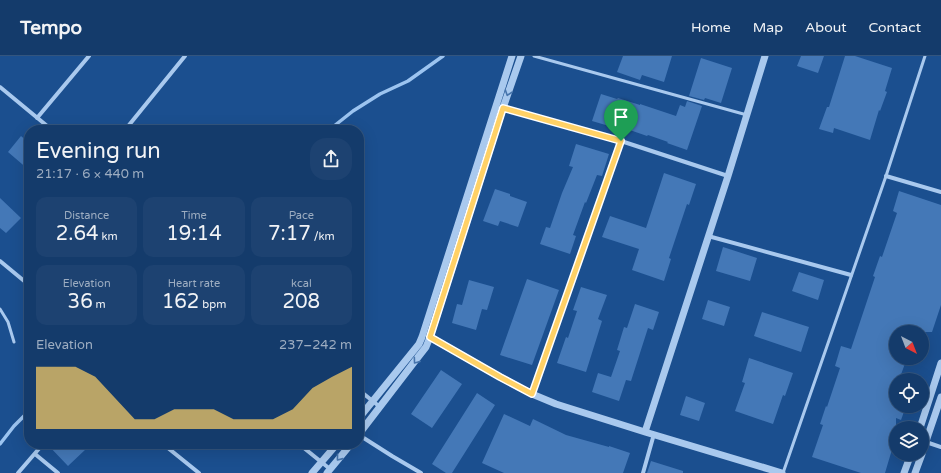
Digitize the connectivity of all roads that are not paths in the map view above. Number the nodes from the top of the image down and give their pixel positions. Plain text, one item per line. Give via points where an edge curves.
1 (89, 56) edge
2 (185, 56) edge
3 (512, 56) edge
4 (521, 56) edge
5 (534, 56) edge
6 (765, 56) edge
7 (925, 56) edge
8 (0, 87) edge
9 (503, 108) junction
10 (747, 115) junction
11 (37, 118) junction
12 (46, 125) edge
13 (129, 125) edge
14 (621, 141) junction
15 (728, 176) junction
16 (886, 176) junction
17 (941, 192) edge
18 (708, 236) junction
19 (0, 261) edge
20 (851, 275) junction
21 (24, 281) edge
22 (0, 309) edge
23 (430, 337) junction
24 (14, 342) dead end
25 (941, 363) edge
26 (364, 394) edge
27 (532, 394) junction
28 (941, 397) edge
29 (373, 402) junction
30 (380, 408) junction
31 (364, 412) edge
32 (922, 421) edge
33 (364, 428) edge
34 (645, 432) junction
35 (929, 433) edge
36 (654, 434) junction
37 (364, 437) edge
38 (929, 443) edge
39 (941, 447) edge
40 (38, 449) edge
41 (169, 449) edge
42 (305, 449) edge
43 (332, 449) edge
44 (347, 449) edge
45 (34, 454) junction
46 (908, 461) edge
47 (919, 461) edge
48 (321, 462) junction
49 (328, 471) edge
50 (18, 473) edge
51 (58, 473) edge
52 (200, 473) edge
53 (312, 473) edge
54 (421, 473) edge
55 (643, 473) edge
56 (783, 473) edge
57 (904, 473) edge
58 (915, 473) edge

1 - 11 street
2 - 13 street
3 - 29 street via 426,329 419,344
4 -> 9 street
5 - 10 lane
6 - 10 street
7 - 16 lane
8 - 11 street
9 - 14 street
9 - 23 street
10 - 15 street
11 - 12 street
14 - 15 street
14 - 27 street
15 - 18 street
16 - 17 street
16 - 20 lane
18 - 20 street
18 - 34 street
19 - 21 street
20 - 56 lane
22 - 24 lane via 8,322
23 - 27 street
23 -> 30 street via 426,347
25 - 32 street
26 - 29 street
27 - 34 street
28 - 35 street
29 - 30 street
29 - 31 street
30 - 33 street
34 - 36 street
36 - 55 street
36 - 56 street
37 - 54 street
38 - 39 street
40 - 45 street
41 - 52 street
42 - 48 street
43 - 48 street
44 -> 49 street
45 - 50 street
45 - 51 street
46 - 57 street
47 - 58 street
48 - 49 street
48 - 53 street

